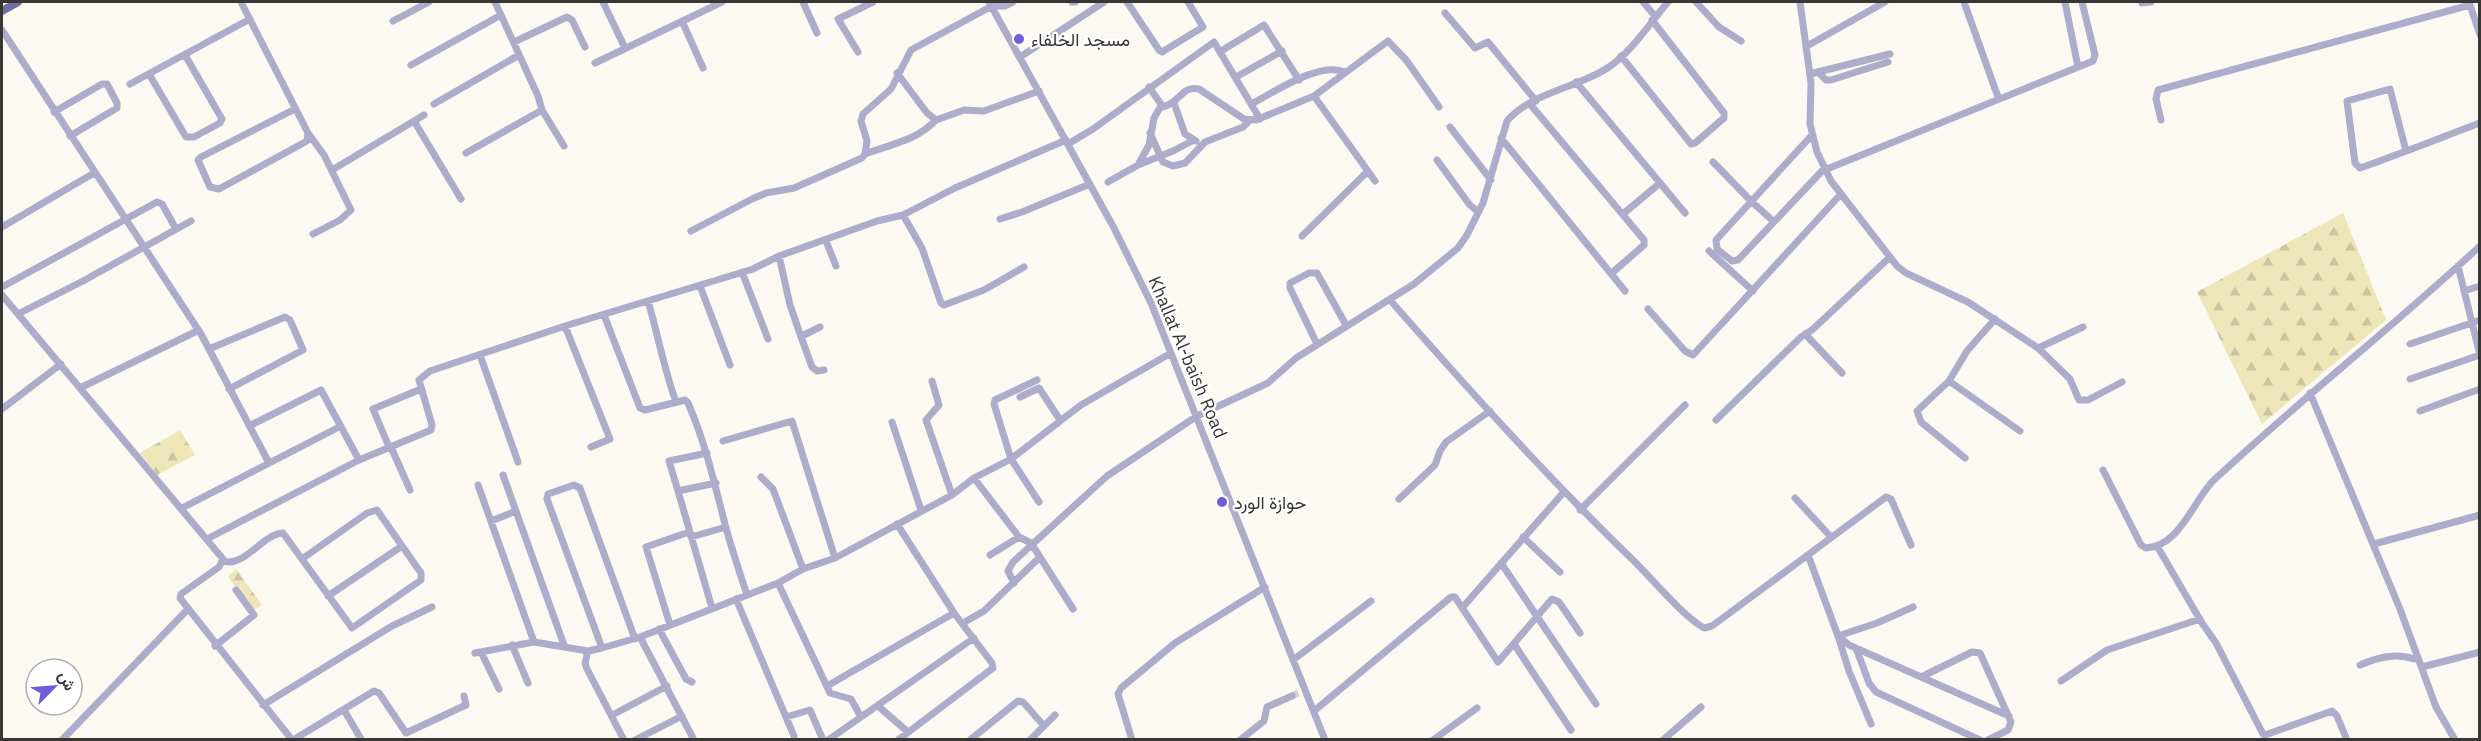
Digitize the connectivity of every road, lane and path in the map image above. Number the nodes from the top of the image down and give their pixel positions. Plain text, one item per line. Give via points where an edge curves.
1 (18, 2) edge
2 (241, 2) edge
3 (429, 2) edge
4 (495, 2) edge
5 (603, 2) edge
6 (701, 2) edge
7 (722, 2) edge
8 (803, 2) edge
9 (873, 2) edge
10 (1013, 2) edge
11 (1101, 2) edge
12 (1126, 2) edge
13 (1188, 2) edge
14 (1643, 2) edge
15 (1668, 2) edge
16 (1696, 2) edge
17 (1800, 2) edge
18 (1885, 2) edge
19 (1964, 2) edge
20 (2065, 2) edge
21 (2082, 2) edge
22 (2151, 2) edge
23 (2142, 3) dead end
24 (2470, 3) edge
25 (991, 4) edge
26 (705, 9) junction
27 (2, 11) edge
28 (1444, 13) dead end
29 (501, 15) junction
30 (1654, 18) junction
31 (250, 19) junction
32 (393, 21) dead end
33 (682, 21) junction
34 (2, 30) edge
35 (817, 33) dead end
36 (2480, 35) edge
37 (1741, 41) dead end
38 (514, 42) junction
39 (1807, 46) junction
40 (585, 47) dead end
41 (625, 48) junction
42 (1221, 51) junction
43 (1282, 51) junction
44 (858, 52) dead end
45 (1890, 54) dead end
46 (185, 55) junction
47 (519, 55) junction
48 (1621, 56) junction
49 (1020, 57) junction
50 (1888, 62) dead end
51 (595, 63) dead end
52 (411, 65) dead end
53 (2078, 67) junction
54 (703, 68) dead end
55 (1345, 72) junction
56 (1818, 72) junction
57 (897, 73) junction
58 (149, 74) junction
59 (1810, 74) junction
60 (1236, 77) junction
61 (1299, 80) junction
62 (1576, 82) junction
63 (130, 84) dead end
64 (1149, 87) junction
65 (1039, 91) junction
66 (1314, 96) junction
67 (1998, 97) junction
68 (1533, 103) junction
69 (434, 104) dead end
70 (1174, 104) junction
71 (1251, 104) junction
72 (1161, 106) junction
73 (1438, 107) dead end
74 (295, 109) junction
75 (542, 110) junction
76 (54, 112) junction
77 (424, 115) dead end
78 (1260, 119) junction
79 (936, 120) junction
80 (2161, 120) dead end
81 (414, 121) junction
82 (1249, 121) junction
83 (2480, 123) edge
84 (1450, 127) dead end
85 (308, 133) junction
86 (1150, 133) junction
87 (1812, 135) junction
88 (70, 136) junction
89 (1501, 138) junction
90 (1194, 140) junction
91 (1067, 142) junction
92 (1205, 142) junction
93 (564, 146) dead end
94 (2406, 151) junction
95 (466, 153) dead end
96 (865, 154) junction
97 (1162, 155) junction
98 (1437, 160) dead end
99 (1713, 162) dead end
100 (1138, 165) junction
101 (332, 170) junction
102 (1824, 170) junction
103 (1368, 171) junction
104 (94, 173) junction
105 (1491, 180) junction
106 (1375, 181) dead end
107 (1108, 182) dead end
108 (1660, 183) junction
109 (1090, 184) junction
110 (1841, 194) junction
111 (461, 199) dead end
112 (1751, 201) junction
113 (1478, 212) junction
114 (1685, 213) dead end
115 (1623, 214) junction
116 (903, 215) junction
117 (125, 219) junction
118 (1000, 219) dead end
119 (190, 221) dead end
120 (1773, 221) junction
121 (2, 227) edge
122 (177, 229) junction
123 (691, 231) dead end
124 (313, 234) dead end
125 (1302, 236) dead end
126 (826, 241) junction
127 (2480, 246) edge
128 (143, 248) junction
129 (1709, 251) dead end
130 (779, 256) junction
131 (1890, 257) junction
132 (836, 266) dead end
133 (2458, 266) junction
134 (1024, 267) dead end
135 (742, 272) junction
136 (1612, 273) junction
137 (700, 286) junction
138 (2480, 286) edge
139 (2, 287) edge
140 (1625, 291) dead end
141 (1753, 291) junction
142 (2464, 291) junction
143 (2, 294) edge
144 (1390, 300) junction
145 (648, 301) junction
146 (1648, 309) dead end
147 (18, 314) junction
148 (604, 315) junction
149 (1995, 319) junction
150 (2476, 321) edge
151 (1346, 325) junction
152 (565, 326) junction
153 (820, 327) dead end
154 (2083, 327) dead end
155 (197, 332) junction
156 (800, 334) junction
157 (1805, 334) junction
158 (768, 339) dead end
159 (1317, 344) junction
160 (2410, 344) dead end
161 (2038, 348) junction
162 (209, 349) junction
163 (1171, 352) junction
164 (480, 355) junction
165 (2480, 355) edge
166 (61, 364) junction
167 (730, 365) dead end
168 (824, 370) dead end
169 (1842, 373) dead end
170 (2410, 379) dead end
171 (1037, 380) dead end
172 (932, 381) dead end
173 (1949, 381) junction
174 (2122, 382) dead end
175 (80, 388) junction
176 (229, 389) junction
177 (421, 389) junction
178 (2480, 389) edge
179 (2310, 393) junction
180 (1020, 397) dead end
181 (2, 398) edge
182 (676, 402) junction
183 (1685, 405) dead end
184 (4, 407) edge
185 (1490, 411) junction
186 (2420, 411) dead end
187 (1197, 416) junction
188 (1060, 420) junction
189 (1716, 420) dead end
190 (892, 422) dead end
191 (249, 426) junction
192 (341, 426) junction
193 (2020, 431) dead end
194 (723, 441) dead end
195 (390, 447) junction
196 (591, 447) dead end
197 (706, 453) junction
198 (1965, 458) dead end
199 (1011, 459) junction
200 (358, 460) junction
201 (518, 462) dead end
202 (269, 463) junction
203 (2103, 470) dead end
204 (504, 475) dead end
205 (761, 477) dead end
206 (974, 478) junction
207 (716, 483) junction
208 (478, 485) dead end
209 (410, 490) dead end
210 (678, 491) junction
211 (1563, 493) junction
212 (952, 495) junction
213 (1795, 498) dead end
214 (1399, 500) dead end
215 (1039, 502) dead end
216 (182, 508) junction
217 (921, 510) junction
218 (1580, 510) junction
219 (516, 511) junction
220 (2480, 515) edge
221 (491, 521) junction
222 (897, 524) junction
223 (726, 527) junction
224 (690, 535) junction
225 (1019, 537) junction
226 (1523, 537) junction
227 (1831, 537) junction
228 (207, 539) junction
229 (1031, 543) junction
230 (2374, 544) junction
231 (1911, 545) dead end
232 (402, 546) junction
233 (2157, 546) junction
234 (990, 555) dead end
235 (1808, 555) junction
236 (1041, 557) junction
237 (835, 558) junction
238 (302, 559) junction
239 (224, 561) junction
240 (1501, 563) junction
241 (803, 569) junction
242 (1560, 572) dead end
243 (778, 583) junction
244 (1014, 583) junction
245 (1265, 587) junction
246 (236, 590) dead end
247 (747, 595) junction
248 (328, 596) junction
249 (736, 599) junction
250 (1371, 601) dead end
251 (432, 607) dead end
252 (1913, 607) dead end
253 (712, 608) junction
254 (1462, 608) junction
255 (1073, 609) dead end
256 (187, 610) junction
257 (954, 613) junction
258 (1538, 617) junction
259 (2200, 619) junction
260 (963, 622) junction
261 (670, 625) junction
262 (659, 629) junction
263 (1580, 633) dead end
264 (1838, 636) junction
265 (637, 638) junction
266 (974, 638) junction
267 (534, 642) junction
268 (1514, 644) junction
269 (512, 645) junction
270 (564, 645) junction
271 (215, 646) junction
272 (602, 648) junction
273 (1856, 648) junction
274 (588, 651) junction
275 (2480, 652) edge
276 (2418, 657) junction
277 (1293, 660) junction
278 (2360, 665) dead end
279 (2422, 667) junction
280 (1921, 677) junction
281 (2061, 681) dead end
282 (528, 682) dead end
283 (692, 682) dead end
284 (667, 686) junction
285 (827, 686) junction
286 (500, 689) dead end
287 (464, 696) dead end
288 (1292, 696) tunnel mouth
289 (1596, 704) dead end
290 (263, 705) junction
291 (879, 706) junction
292 (1701, 707) dead end
293 (1477, 708) dead end
294 (344, 710) junction
295 (1314, 711) junction
296 (616, 713) dead end
297 (1055, 715) dead end
298 (682, 716) junction
299 (2009, 716) junction
300 (786, 717) junction
301 (861, 717) junction
302 (1871, 724) dead end
303 (1044, 726) junction
304 (1571, 730) dead end
305 (908, 732) junction
306 (794, 736) dead end
307 (361, 739) edge
308 (62, 740) edge
309 (292, 740) edge
310 (624, 740) edge
311 (635, 740) edge
312 (694, 740) edge
313 (823, 740) edge
314 (828, 740) edge
315 (898, 740) edge
316 (970, 740) edge
317 (1030, 740) edge
318 (1132, 740) edge
319 (1240, 740) edge
320 (1325, 740) edge
321 (1433, 740) edge
322 (1663, 740) edge
323 (1980, 740) edge
324 (1989, 740) edge
325 (2347, 740) edge
326 (2455, 740) edge

1 - 27 main road
2 - 31 street
3 - 32 street
4 - 29 street
5 - 41 street
6 - 26 street
7 - 26 street
8 - 35 street
9 - 44 street via 838,20
10 - 25 street via 1005,6
11 - 49 street
12 - 13 street via 1161,52 1203,27
14 - 30 street
15 - 30 street
16 - 37 street via 1719,27
17 - 39 street
18 - 39 street
19 - 67 street
20 - 53 street
21 - 53 street via 2094,58
22 - 23 street
24 - 36 street
24 - 80 street via 2158,90
25 - 49 street, Khallat Al-baish Road
25 - 57 street via 914,46
26 - 33 street
28 - 68 street via 1475,48 1488,42
29 - 38 street
29 - 52 street
30 - 48 street
30 - 48 street via 1724,118 1691,144
31 - 46 street
31 - 74 street
33 - 41 street
33 - 54 street
34 - 76 street
38 - 40 street via 567,17
38 - 47 street
39 - 59 street
41 - 51 street
42 - 43 street via 1264,25
42 - 60 street
42 - 64 street via 1211,42
43 - 60 street
43 - 61 street
45 - 56 street
46 - 58 street
46 - 58 street via 222,119 194,138 186,137
47 - 69 street
47 - 75 street
48 - 62 street via 1605,69
49 - 65 street, Khallat Al-baish Road
50 - 56 street via 1831,80
53 - 67 street
55 - 61 street via 1322,70
55 - 66 street
55 - 73 street via 1388,40
56 - 59 street
57 - 79 street
57 - 96 street via 891,89 863,114
58 - 63 street
59 - 87 street
60 - 71 street
61 - 71 street
62 - 68 street
62 - 108 street
64 - 72 street
64 - 91 street via 1093,129
65 - 79 street via 984,111 968,110
65 - 91 street, Khallat Al-baish Road
66 - 78 street
66 - 103 street
67 - 102 street
68 - 89 street via 1507,121
68 - 115 street
70 - 72 street
70 - 82 street via 1187,89 1199,89
70 - 90 street via 1185,134
71 - 78 street
72 - 86 street
74 - 85 street
74 - 85 street via 201,157 199,165 210,187 219,189 307,141
75 - 93 street
75 - 95 street
76 - 88 street
76 - 88 street via 106,84 118,106
77 - 81 street
78 - 82 street
79 - 96 street via 923,132
81 - 101 street
81 - 111 street
82 - 92 street
83 - 94 street
84 - 105 street
85 - 101 street
86 - 97 street
86 - 100 street via 1149,145
87 - 102 street
87 - 112 street
88 - 104 street
89 - 105 street
89 - 136 street
90 - 92 street
90 - 97 street
91 - 109 street, Khallat Al-baish Road
91 - 116 street via 954,188
92 - 97 street via 1179,165 1165,165
94 - 94 street via 2390,89 2346,102 2356,166 2360,168
96 - 123 street via 794,188 752,199
97 - 100 street
98 - 113 street
99 - 112 street
100 - 107 street
101 - 124 street via 351,210
102 - 110 street
102 - 120 street
103 - 106 street
103 - 125 street
104 - 117 street
104 - 121 street
105 - 113 street
108 - 114 street
108 - 115 street
109 - 118 street
109 - 163 street, Khallat Al-baish Road
110 - 131 street
110 - 141 street
112 - 120 street
112 - 120 street via 1716,240 1717,249 1736,261
113 - 144 street via 1458,248
115 - 136 street via 1644,240 1644,246
116 - 126 street
116 - 134 street via 922,248 944,305 984,290
117 - 122 street via 160,201
117 - 128 street
117 - 139 street
119 - 122 street
122 - 128 street
126 - 130 street
126 - 132 street
127 - 133 street
128 - 147 street
128 - 155 street
129 - 141 street
130 - 135 street
130 - 156 street
131 - 149 street via 1906,273
131 - 157 street
133 - 142 street
133 - 179 street
135 - 137 street
135 - 158 street
136 - 140 street
137 - 145 street
137 - 167 street
138 - 142 street
141 - 146 street via 1694,355 1685,351
142 - 150 street
143 - 147 street
144 - 151 street
144 - 185 street
145 - 148 street
145 - 182 street
147 - 166 street
148 - 152 street
148 - 182 street via 640,408
149 - 161 street
149 - 173 street via 1967,351
150 - 160 street
150 - 165 street
151 - 159 street
151 - 159 street via 1317,273 1290,283
152 - 164 street
152 - 196 street via 610,439
153 - 156 street
154 - 161 street
155 - 162 street
155 - 175 street
156 - 168 street via 814,369
157 - 169 street
157 - 189 street
159 - 187 street via 1257,390
161 - 174 street via 2070,379 2079,400 2088,400
162 - 176 street
162 - 176 street via 285,317 290,320 303,350
163 - 187 street, Khallat Al-baish Road
163 - 188 street
164 - 177 street via 425,373 419,378
164 - 201 street
165 - 170 street
166 - 175 street
166 - 184 street
171 - 199 street via 994,402
172 - 212 street via 939,405 926,420
173 - 193 street
173 - 198 street via 1919,408 1917,415
175 - 216 street
176 - 191 street
177 - 195 street via 432,429
177 - 195 street via 373,409
178 - 186 street
179 - 230 street
179 - 233 street via 2214,479 2189,517
180 - 188 street via 1039,388
181 - 184 street
182 - 197 street via 687,401
183 - 218 street
185 - 211 street
185 - 214 street via 1446,442 1435,465
187 - 229 street via 1107,476
187 - 245 street, Khallat Al-baish Road
188 - 199 street
190 - 217 street
191 - 192 street via 319,390
191 - 202 street
192 - 200 street
192 - 202 street
194 - 237 street via 792,421
195 - 200 street
195 - 209 street
197 - 207 street
197 - 210 street via 669,461
199 - 206 street
199 - 215 street
200 - 228 street
202 - 216 street
203 - 233 street via 2141,546
204 - 219 street
205 - 241 street via 773,489
206 - 212 street
206 - 225 street
207 - 210 street
207 - 223 street
208 - 221 street
210 - 224 street
211 - 218 street
211 - 226 street
212 - 217 street
213 - 227 street
216 - 228 street
217 - 222 street
218 - 235 street via 1704,628
219 - 221 street
219 - 270 street
220 - 230 street
221 - 267 street
222 - 237 street
222 - 257 street
223 - 224 street
223 - 247 street
224 - 253 street
224 - 261 street via 646,547
225 - 229 street
225 - 234 street
226 - 240 street
226 - 242 street
227 - 231 street via 1888,496
227 - 235 street
228 - 239 street
229 - 236 street
229 - 244 street via 1009,566
230 - 276 street
232 - 238 street via 379,511 374,510
232 - 248 street
232 - 248 street via 421,573 421,580 354,628
233 - 259 street
235 - 264 street
236 - 244 street
236 - 255 street
237 - 241 street
238 - 239 street via 281,533 237,560
238 - 248 street
239 - 256 street via 180,595
240 - 254 street
240 - 258 street
241 - 243 street
243 - 247 street
243 - 285 street
244 - 260 street via 984,611
245 - 277 street, Khallat Al-baish Road
245 - 318 street via 1175,643 1121,688 1118,694
246 - 271 street via 254,615
247 - 249 street
249 - 253 street
249 - 300 street
250 - 277 street
251 - 290 street via 392,626
252 - 264 street
253 - 261 street
254 - 268 street via 1496,661 1501,661
254 - 295 street via 1451,597
256 - 271 street
256 - 308 street
257 - 260 street
257 - 285 street
258 - 263 street via 1554,598
258 - 268 street
258 - 289 street
259 - 281 street via 2107,650
259 - 325 street via 2263,734 2332,711
260 - 266 street
261 - 262 street
262 - 265 street
262 - 283 street via 686,679
264 - 273 street
264 - 302 street
265 - 272 street
265 - 272 street via 580,488 574,485 553,491 547,499
265 - 284 street
266 - 291 street
266 - 305 street via 993,670
267 - 269 street
267 - 270 street
268 - 304 street
269 - 282 street
269 - 286 street via 478,652
270 - 274 street
271 - 290 street
272 - 274 street
273 - 280 street
273 - 323 street via 1873,690
274 - 310 street via 586,669
275 - 279 street
276 - 278 street via 2390,656
276 - 279 street
277 - 295 street, Khallat Al-baish Road
279 - 326 street via 2443,722
280 - 299 street
280 - 299 street via 1979,652
284 - 296 street
284 - 298 street
285 - 301 street via 831,694 851,699
287 - 294 street via 466,705 408,733 402,730 377,691
288 - 319 street via 1267,707 1264,721
290 - 309 street
291 - 301 street
291 - 305 street
292 - 322 street
293 - 321 street
294 - 307 street
294 - 309 street
295 - 320 street, Khallat Al-baish Road
297 - 303 street
298 - 311 street
298 - 312 street
299 - 324 street via 2010,728
300 - 306 street
300 - 313 street via 810,710
301 - 314 street
303 - 316 street via 1018,701
303 - 317 street
305 - 315 street

